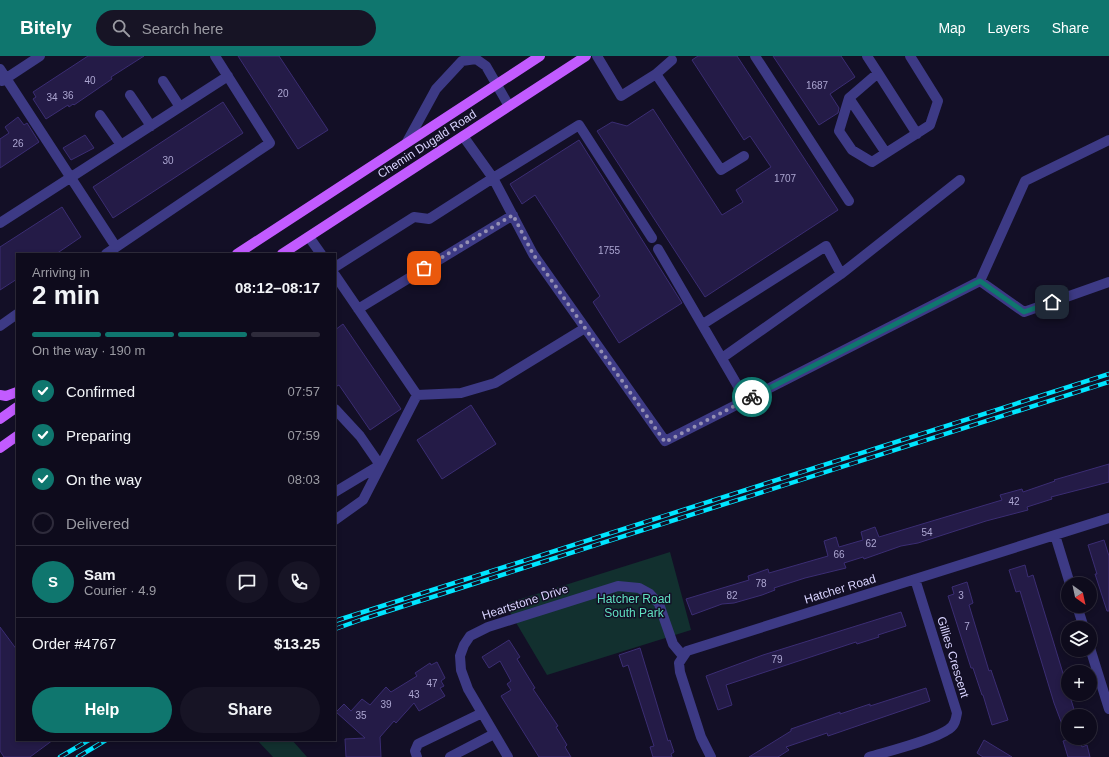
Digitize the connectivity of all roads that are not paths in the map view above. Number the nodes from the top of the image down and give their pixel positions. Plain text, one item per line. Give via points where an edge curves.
1 (40, 56) edge
2 (215, 56) edge
3 (540, 56) edge
4 (586, 56) edge
5 (597, 56) edge
6 (755, 56) edge
7 (867, 56) edge
8 (910, 56) edge
9 (673, 57) edge
10 (461, 58) edge
11 (878, 73) junction
12 (656, 74) junction
13 (2, 76) edge
14 (228, 76) junction
15 (163, 81) dead end
16 (496, 84) junction
17 (130, 95) dead end
18 (848, 98) junction
19 (509, 106) junction
20 (180, 107) junction
21 (100, 115) dead end
22 (151, 126) junction
23 (917, 134) junction
24 (463, 136) junction
25 (1109, 140) edge
26 (407, 142) junction
27 (121, 145) junction
28 (886, 153) junction
29 (744, 156) dead end
30 (70, 178) junction
31 (493, 178) junction
32 (960, 180) dead end
33 (849, 201) dead end
34 (513, 215) junction
35 (0, 223) edge
36 (309, 236) junction
37 (652, 238) dead end
38 (116, 247) junction
39 (658, 248) dead end
40 (107, 253) edge
41 (239, 253) edge
42 (284, 253) edge
43 (320, 253) edge
44 (336, 266) edge
45 (841, 274) junction
46 (337, 281) edge
47 (980, 281) junction
48 (1109, 282) edge
49 (358, 309) junction
50 (16, 315) edge
51 (703, 324) junction
52 (0, 326) edge
53 (585, 328) junction
54 (722, 358) junction
55 (16, 392) edge
56 (0, 395) edge
57 (417, 395) junction
58 (746, 400) junction
59 (16, 408) edge
60 (336, 410) edge
61 (0, 419) edge
62 (16, 437) edge
63 (0, 448) edge
64 (380, 465) junction
65 (336, 491) edge
66 (1109, 518) edge
67 (336, 519) edge
68 (1055, 535) junction
69 (1068, 577) edge
70 (915, 579) junction
71 (683, 656) junction
72 (1093, 657) edge
73 (1109, 708) edge
74 (482, 713) junction
75 (494, 734) junction
76 (417, 757) edge
77 (450, 757) edge
78 (508, 757) edge
79 (711, 757) edge
80 (869, 757) edge

1 - 13 street
2 - 14 street
3 - 16 main road, Chemin Dugald Road
4 - 19 main road, Chemin Dugald Road
5 - 12 street via 621,96
6 - 33 street
7 - 11 street
8 - 23 street via 938,101 930,125
9 - 12 street
10 - 16 street via 476,59 486,66
10 - 26 street via 436,89
11 - 18 street
11 - 23 street
12 - 29 street via 721,170
13 - 30 street
14 - 20 street
14 - 38 street via 270,143
15 - 20 street
16 - 19 street
16 - 26 main road, Chemin Dugald Road
17 - 22 street
18 - 28 street
18 - 28 street via 838,131 852,150 872,162
19 - 24 main road, Chemin Dugald Road
20 - 22 street
21 - 27 street
22 - 27 street
23 - 28 street
24 - 31 street
24 - 36 main road, Chemin Dugald Road
25 - 47 street via 1025,181
26 - 41 main road, Chemin Dugald Road
27 - 30 street
30 - 35 street
30 - 38 street
31 - 34 street
31 - 37 street via 580,125
31 - 44 street via 429,219 414,217
32 - 45 street
34 - 49 street
34 - 53 street via 533,254
36 - 42 main road, Chemin Dugald Road
36 - 43 street
38 - 40 street
39 - 51 street
45 - 51 street via 826,246
45 - 54 street
46 - 49 street
47 - 48 street via 1024,312
47 - 58 street
49 - 57 street
50 - 52 street
51 - 54 street
53 - 57 street via 495,383 461,393
53 - 58 street via 665,442
54 - 58 street
55 - 56 main road
57 - 64 street
59 - 61 main road
60 - 64 street via 360,436
62 - 63 main road
64 - 65 street
64 - 67 street via 363,500
66 - 68 street, Hatcher Road
68 - 69 street
68 - 70 street, Hatcher Road
70 - 71 street, Hatcher Road via 694,648
70 - 80 street, Gillies Crescent via 957,712 955,723 950,729 938,735
71 - 74 street, Heartstone Drive via 673,644 659,604 650,594 639,588 618,586 488,627 470,636 460,656 461,670
71 - 79 street via 679,663 680,672 699,730
72 - 73 street
74 - 75 street, Heartstone Drive
74 - 76 street via 418,744 415,752
75 - 77 street
75 - 78 street, Heartstone Drive

